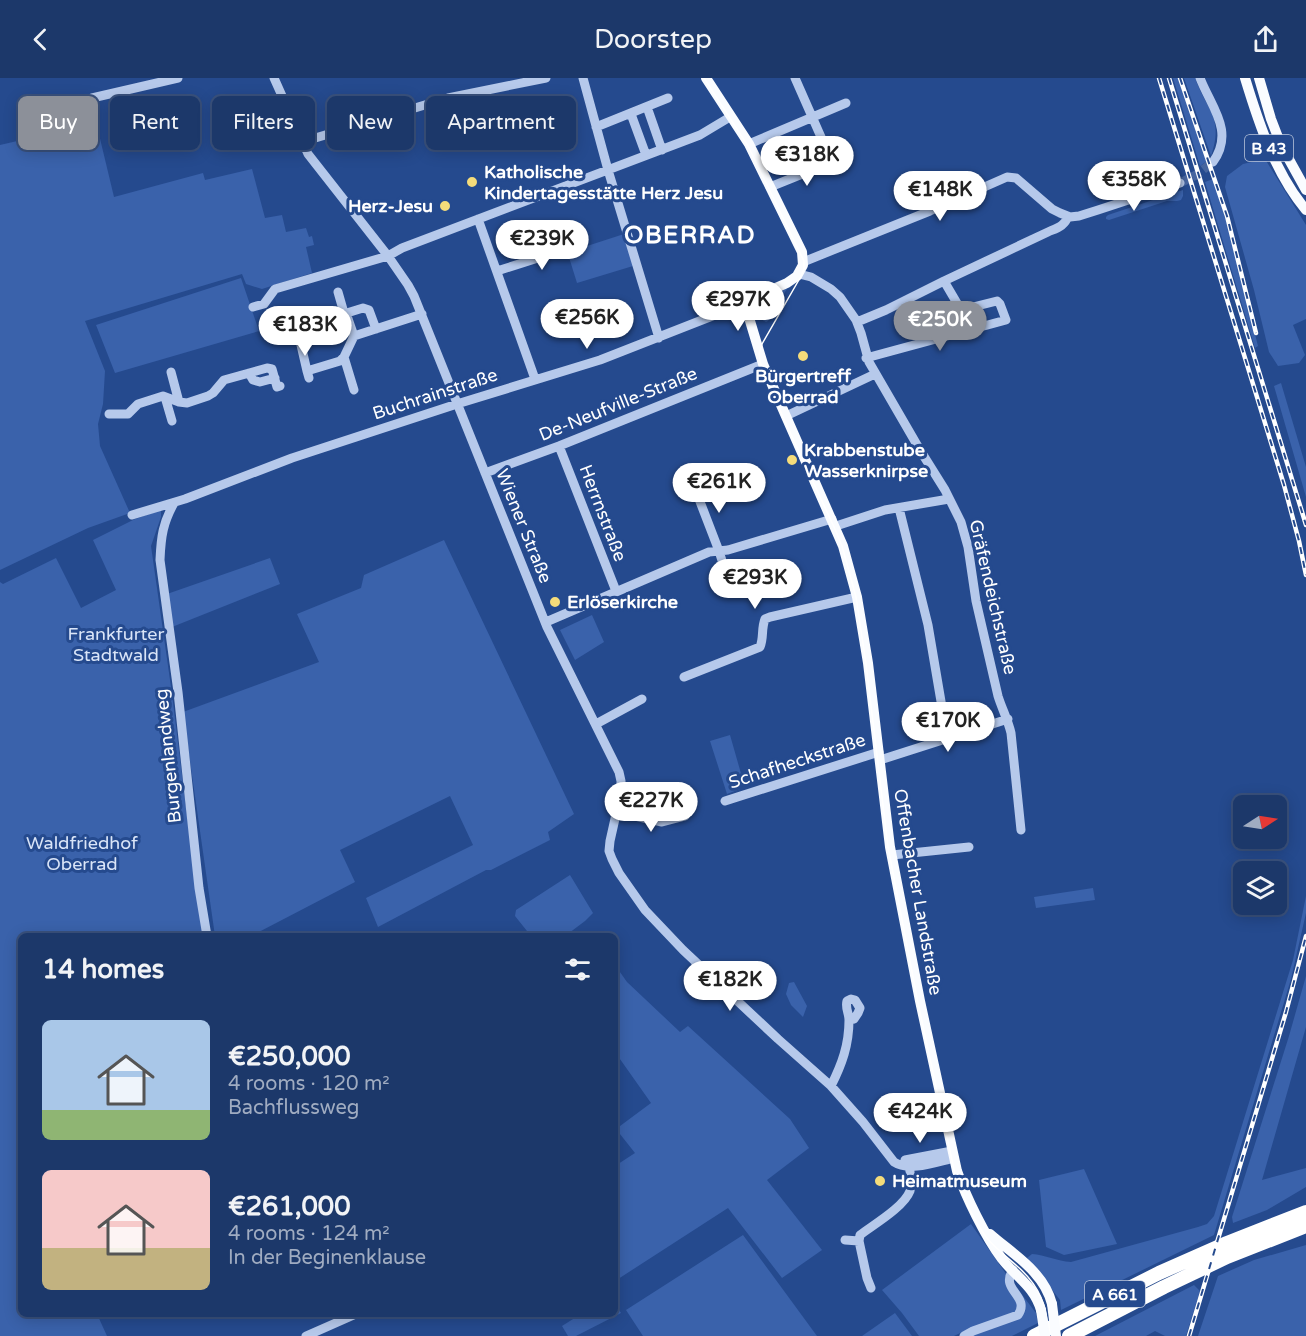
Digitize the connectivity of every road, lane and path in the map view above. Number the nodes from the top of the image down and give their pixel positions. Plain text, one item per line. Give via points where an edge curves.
1 (178, 78) edge
2 (274, 78) edge
3 (546, 78) edge
4 (583, 78) edge
5 (706, 78) edge
6 (795, 78) edge
7 (1200, 78) edge
8 (1245, 78) edge
9 (1259, 78) edge
10 (282, 96) edge
11 (98, 97) edge
12 (668, 98) dead end
13 (846, 103) dead end
14 (647, 107) junction
15 (631, 114) junction
16 (812, 116) junction
17 (730, 117) junction
18 (596, 127) junction
19 (315, 138) edge
20 (749, 144) junction
21 (306, 150) edge
22 (662, 150) junction
23 (646, 155) junction
24 (1213, 162) tunnel mouth
25 (608, 170) junction
26 (1180, 183) tunnel mouth
27 (770, 187) junction
28 (1306, 190) edge
29 (1306, 210) edge
30 (1068, 216) junction
31 (478, 219) junction
32 (579, 247) dead end
33 (388, 256) junction
34 (803, 262) junction
35 (497, 271) junction
36 (799, 274) junction
37 (944, 281) junction
38 (338, 292) dead end
39 (747, 305) junction
40 (253, 307) dead end
41 (345, 313) junction
42 (422, 314) junction
43 (857, 322) junction
44 (376, 329) junction
45 (354, 336) junction
46 (658, 338) junction
47 (344, 357) junction
48 (866, 358) junction
49 (762, 360) junction
50 (171, 372) dead end
51 (875, 374) junction
52 (535, 380) junction
53 (277, 382) dead end
54 (354, 390) dead end
55 (165, 397) junction
56 (179, 402) junction
57 (457, 404) junction
58 (109, 414) dead end
59 (786, 416) junction
60 (172, 421) dead end
61 (559, 446) junction
62 (485, 473) junction
63 (694, 486) dead end
64 (949, 499) junction
65 (174, 503) junction
66 (899, 507) junction
67 (132, 515) dead end
68 (834, 523) junction
69 (719, 551) junction
70 (729, 583) dead end
71 (616, 591) junction
72 (857, 597) junction
73 (546, 622) junction
74 (684, 677) dead end
75 (642, 699) dead end
76 (1008, 719) junction
77 (596, 724) junction
78 (950, 738) junction
79 (879, 756) junction
80 (725, 801) dead end
81 (617, 812) junction
82 (685, 816) dead end
83 (1021, 830) dead end
84 (969, 848) dead end
85 (892, 855) junction
86 (206, 933) edge
87 (849, 1020) dead end
88 (831, 1086) junction
89 (953, 1155) junction
90 (909, 1163) junction
91 (1306, 1203) edge
92 (1306, 1212) edge
93 (1306, 1226) edge
94 (984, 1228) junction
95 (1306, 1236) edge
96 (845, 1240) dead end
97 (859, 1241) junction
98 (1229, 1249) junction
99 (1013, 1270) junction
100 (871, 1288) dead end
101 (349, 1317) edge
102 (306, 1336) edge
103 (964, 1336) edge
104 (1034, 1336) edge
105 (1045, 1336) edge
106 (1056, 1336) edge
107 (1069, 1336) edge

1 - 11 street
2 - 10 street, Wiener Straße
3 - 19 street via 448,98
4 - 18 street
5 - 17 main road
6 - 16 street
7 - 24 street via 1221,129 1221,145
8 - 29 main road, B 43 via 1269,150
9 - 28 main road, B 43 via 1281,145
12 - 14 street
13 - 16 street
14 - 15 street
14 - 22 street
15 - 18 street
15 - 23 street
16 - 20 street
16 - 27 street via 832,162
17 - 20 main road
17 - 22 street via 700,135
18 - 25 street
20 - 27 main road
21 - 33 street, Wiener Straße
22 - 23 street
23 - 25 street
25 - 31 street
25 - 46 street
26 - 30 street via 1079,216
27 - 34 main road
30 - 34 street via 1052,209 1016,178 1008,177
30 - 37 street via 1062,225
31 - 33 street
31 - 35 street
32 - 35 street
33 - 40 street via 275,289 264,304
33 - 42 street, Wiener Straße
34 - 36 main road
35 - 52 street
36 - 39 main road
36 - 43 street, Gräfendeichstraße via 831,289
37 - 43 street
37 - 48 street via 961,310 997,301 1006,320
38 - 41 street
39 - 46 street, Buchrainstraße
39 - 49 main road, Offenbacher Landstraße
41 - 44 street via 366,308
41 - 45 street
41 - 47 street via 308,325 301,345 308,374
42 - 44 street
42 - 57 street, Wiener Straße
43 - 48 street, Gräfendeichstraße
44 - 45 street
45 - 47 street
46 - 52 street, Buchrainstraße
47 - 54 street
48 - 51 street, Gräfendeichstraße
49 - 59 main road, Offenbacher Landstraße
49 - 61 street, De-Neufville-Straße
50 - 56 street
51 - 59 street
51 - 64 street, Gräfendeichstraße
52 - 57 street, Buchrainstraße
53 - 56 street via 272,369 267,368 225,380 208,396
55 - 56 street
55 - 58 street via 138,404 129,414
55 - 60 street
57 - 62 street, Wiener Straße
57 - 65 street, Buchrainstraße via 292,458
59 - 68 main road, Offenbacher Landstraße
61 - 62 street, De-Neufville-Straße
61 - 71 street, Herrnstraße
62 - 73 street, Wiener Straße
63 - 69 street
64 - 66 street
64 - 76 street, Gräfendeichstraße via 965,533 995,685
65 - 67 street, Buchrainstraße
65 - 86 street, Burgenlandweg via 166,519 160,560
66 - 68 street
66 - 78 street
68 - 69 street
68 - 72 main road, Offenbacher Landstraße
69 - 70 street
69 - 71 street
71 - 73 street
72 - 74 street via 765,619 760,647
72 - 79 main road, Offenbacher Landstraße
73 - 77 street, Wiener Straße
75 - 77 street
76 - 78 street, Schafheckstraße
76 - 83 street, Gräfendeichstraße
77 - 81 street, Wiener Straße via 619,772
78 - 79 street, Schafheckstraße
79 - 80 street, Schafheckstraße
79 - 85 main road, Offenbacher Landstraße
81 - 82 street via 662,822
81 - 88 street, Wiener Straße via 609,851 645,910
84 - 85 street
85 - 89 main road, Offenbacher Landstraße
87 - 88 street via 843,1061
88 - 90 street, Wiener Straße via 886,1152
89 - 90 street
89 - 94 main road, Offenbacher Landstraße via 964,1190
90 - 97 street via 911,1187 906,1199 860,1235
91 - 98 highway, A 661 via 1266,1221
92 - 98 highway, A 661
93 - 98 highway, A 661
94 - 99 main road, Offenbacher Landstraße
94 - 106 main road, Offenbacher Landstraße, bridge via 1043,1284 1052,1304
95 - 98 highway, A 661 via 1264,1248
96 - 97 street
97 - 100 street
98 - 104 highway, A 661 via 1159,1273
98 - 107 highway, A 661
99 - 103 street via 1009,1281 1020,1300 1020,1313
99 - 105 main road, Offenbacher Landstraße, bridge via 1038,1300
101 - 102 street

